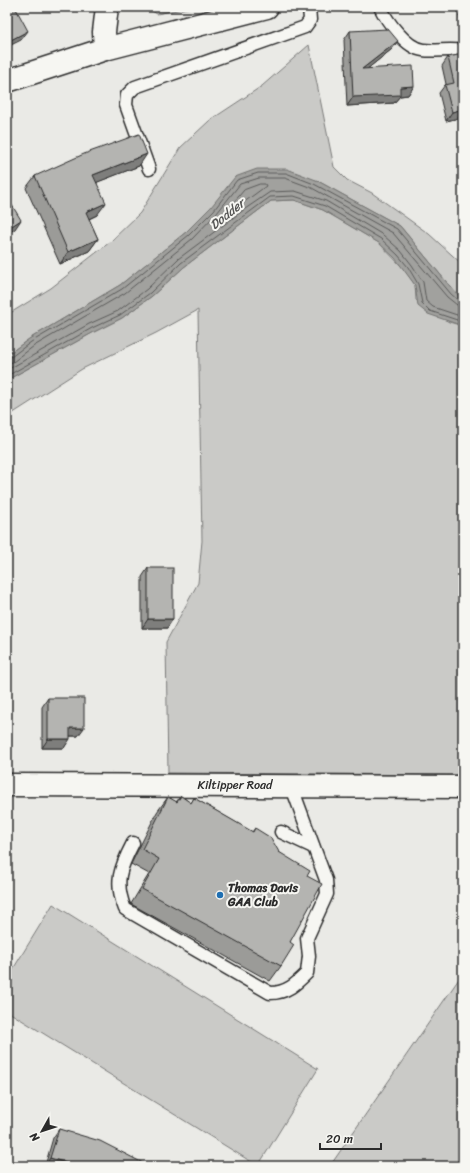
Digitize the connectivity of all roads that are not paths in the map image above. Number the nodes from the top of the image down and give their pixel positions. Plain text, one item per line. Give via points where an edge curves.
1 (107, 7) edge
2 (267, 7) edge
3 (309, 7) edge
4 (380, 7) edge
5 (105, 49) junction
6 (463, 51) edge
7 (7, 81) edge
8 (149, 169) dead end
9 (291, 785) junction
10 (7, 786) edge
11 (463, 787) edge
12 (281, 832) dead end
13 (133, 843) dead end
14 (313, 847) junction

1 - 5 street
2 - 5 street
3 - 8 lane via 310,20 305,27 135,87 127,95 126,105
4 - 6 lane via 387,20 408,43 421,50
5 - 7 street
9 - 10 street, Kiltipper Road
9 - 11 street, Kiltipper Road
9 - 14 lane
12 - 14 lane
13 - 14 lane via 122,865 118,892 125,909 270,993 281,993 294,986 307,973 308,938 327,894 326,880

